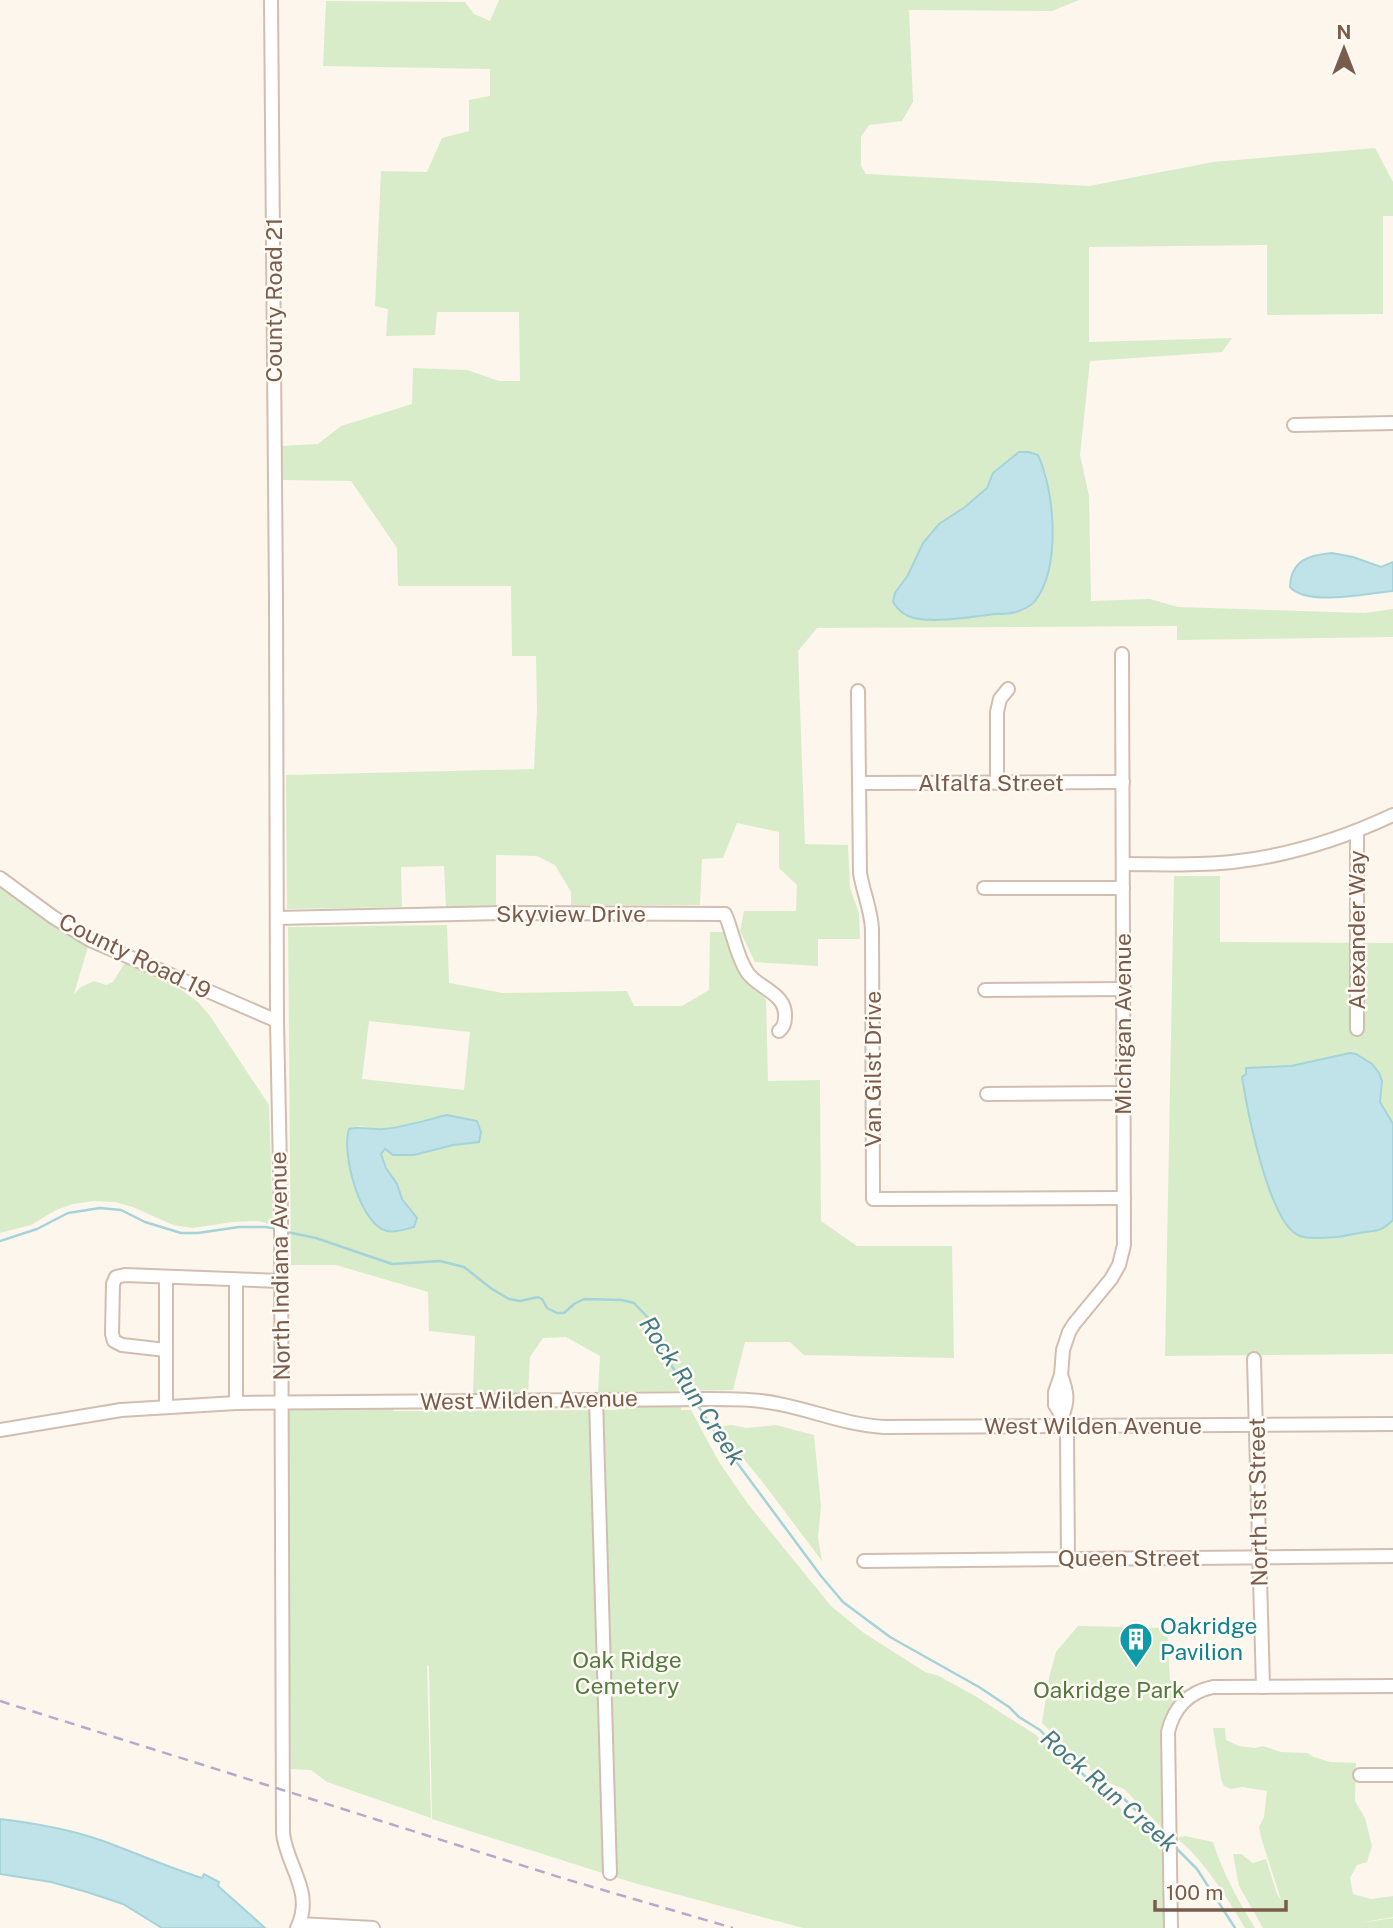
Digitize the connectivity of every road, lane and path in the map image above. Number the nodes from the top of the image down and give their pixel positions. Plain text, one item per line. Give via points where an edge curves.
1 (271, 0) edge
2 (1393, 423) edge
3 (1294, 425) dead end
4 (276, 599) joint
5 (1122, 654) dead end
6 (1008, 689) dead end
7 (858, 691) dead end
8 (1123, 782) junction
9 (859, 783) junction
10 (997, 783) junction
11 (1393, 815) edge
12 (1357, 831) junction
13 (1123, 864) junction
14 (0, 878) edge
15 (984, 888) dead end
16 (1123, 888) junction
17 (277, 918) junction
18 (1124, 989) junction
19 (985, 990) dead end
20 (277, 1021) junction
21 (1357, 1029) dead end
22 (779, 1031) dead end
23 (1124, 1093) junction
24 (987, 1094) dead end
25 (1124, 1198) junction
26 (166, 1277) junction
27 (236, 1280) junction
28 (281, 1281) junction
29 (166, 1350) junction
30 (1254, 1359) dead end
31 (596, 1400) junction
32 (236, 1403) junction
33 (282, 1403) junction
34 (166, 1406) junction
35 (1064, 1421) junction
36 (1393, 1424) edge
37 (1256, 1425) junction
38 (0, 1430) edge
39 (1393, 1556) edge
40 (1259, 1557) junction
41 (1068, 1558) junction
42 (864, 1561) dead end
43 (1393, 1686) edge
44 (1263, 1687) junction
45 (1393, 1774) edge
46 (1360, 1775) dead end
47 (610, 1873) dead end
48 (299, 1926) edge
49 (373, 1928) edge
50 (1171, 1928) edge

1 - 4 street, County Road 21
2 - 3 street
4 - 17 street, North Indiana Avenue
5 - 8 street, Michigan Avenue
6 - 10 street via 997,712
7 - 9 street, Van Gilst Drive
8 - 10 street, Alfalfa Street
8 - 13 street, Michigan Avenue
9 - 10 street, Alfalfa Street
9 - 25 street, Van Gilst Drive via 860,873 872,929 873,1199
11 - 12 street
12 - 13 street via 1269,857
12 - 21 street, Alexander Way
13 - 16 street, Michigan Avenue
14 - 20 street, County Road 19 via 90,940
15 - 16 street
16 - 18 street, Michigan Avenue
17 - 20 street, North Indiana Avenue
17 - 22 street, Skyview Drive via 725,914 747,972 784,1007
18 - 19 street
18 - 23 street, Michigan Avenue
20 - 28 street, North Indiana Avenue
23 - 24 street
23 - 25 street, Michigan Avenue
25 - 35 street, Michigan Avenue via 1119,1265 1069,1332 1063,1350 1055,1405
26 - 27 street
26 - 29 street
26 - 29 street via 116,1277 112,1334 122,1345
27 - 28 street
27 - 32 street
28 - 33 street, North Indiana Avenue
29 - 34 street
30 - 37 street, North 1st Street
31 - 33 street, West Wilden Avenue
31 - 35 street, West Wilden Avenue via 762,1401 867,1426
31 - 47 street
32 - 33 street, West Wilden Avenue
32 - 34 street, West Wilden Avenue
33 - 48 street, North Indiana Avenue via 283,1833 302,1892
34 - 38 street, West Wilden Avenue
35 - 37 street, West Wilden Avenue
35 - 41 street, Michigan Avenue
36 - 37 street, West Wilden Avenue
37 - 40 street, North 1st Street
39 - 40 street, Queen Street
40 - 41 street, Queen Street
40 - 44 street, North 1st Street
41 - 42 street, Queen Street
43 - 44 street
44 - 50 street via 1201,1690 1175,1712 1168,1732
45 - 46 street
48 - 49 street

